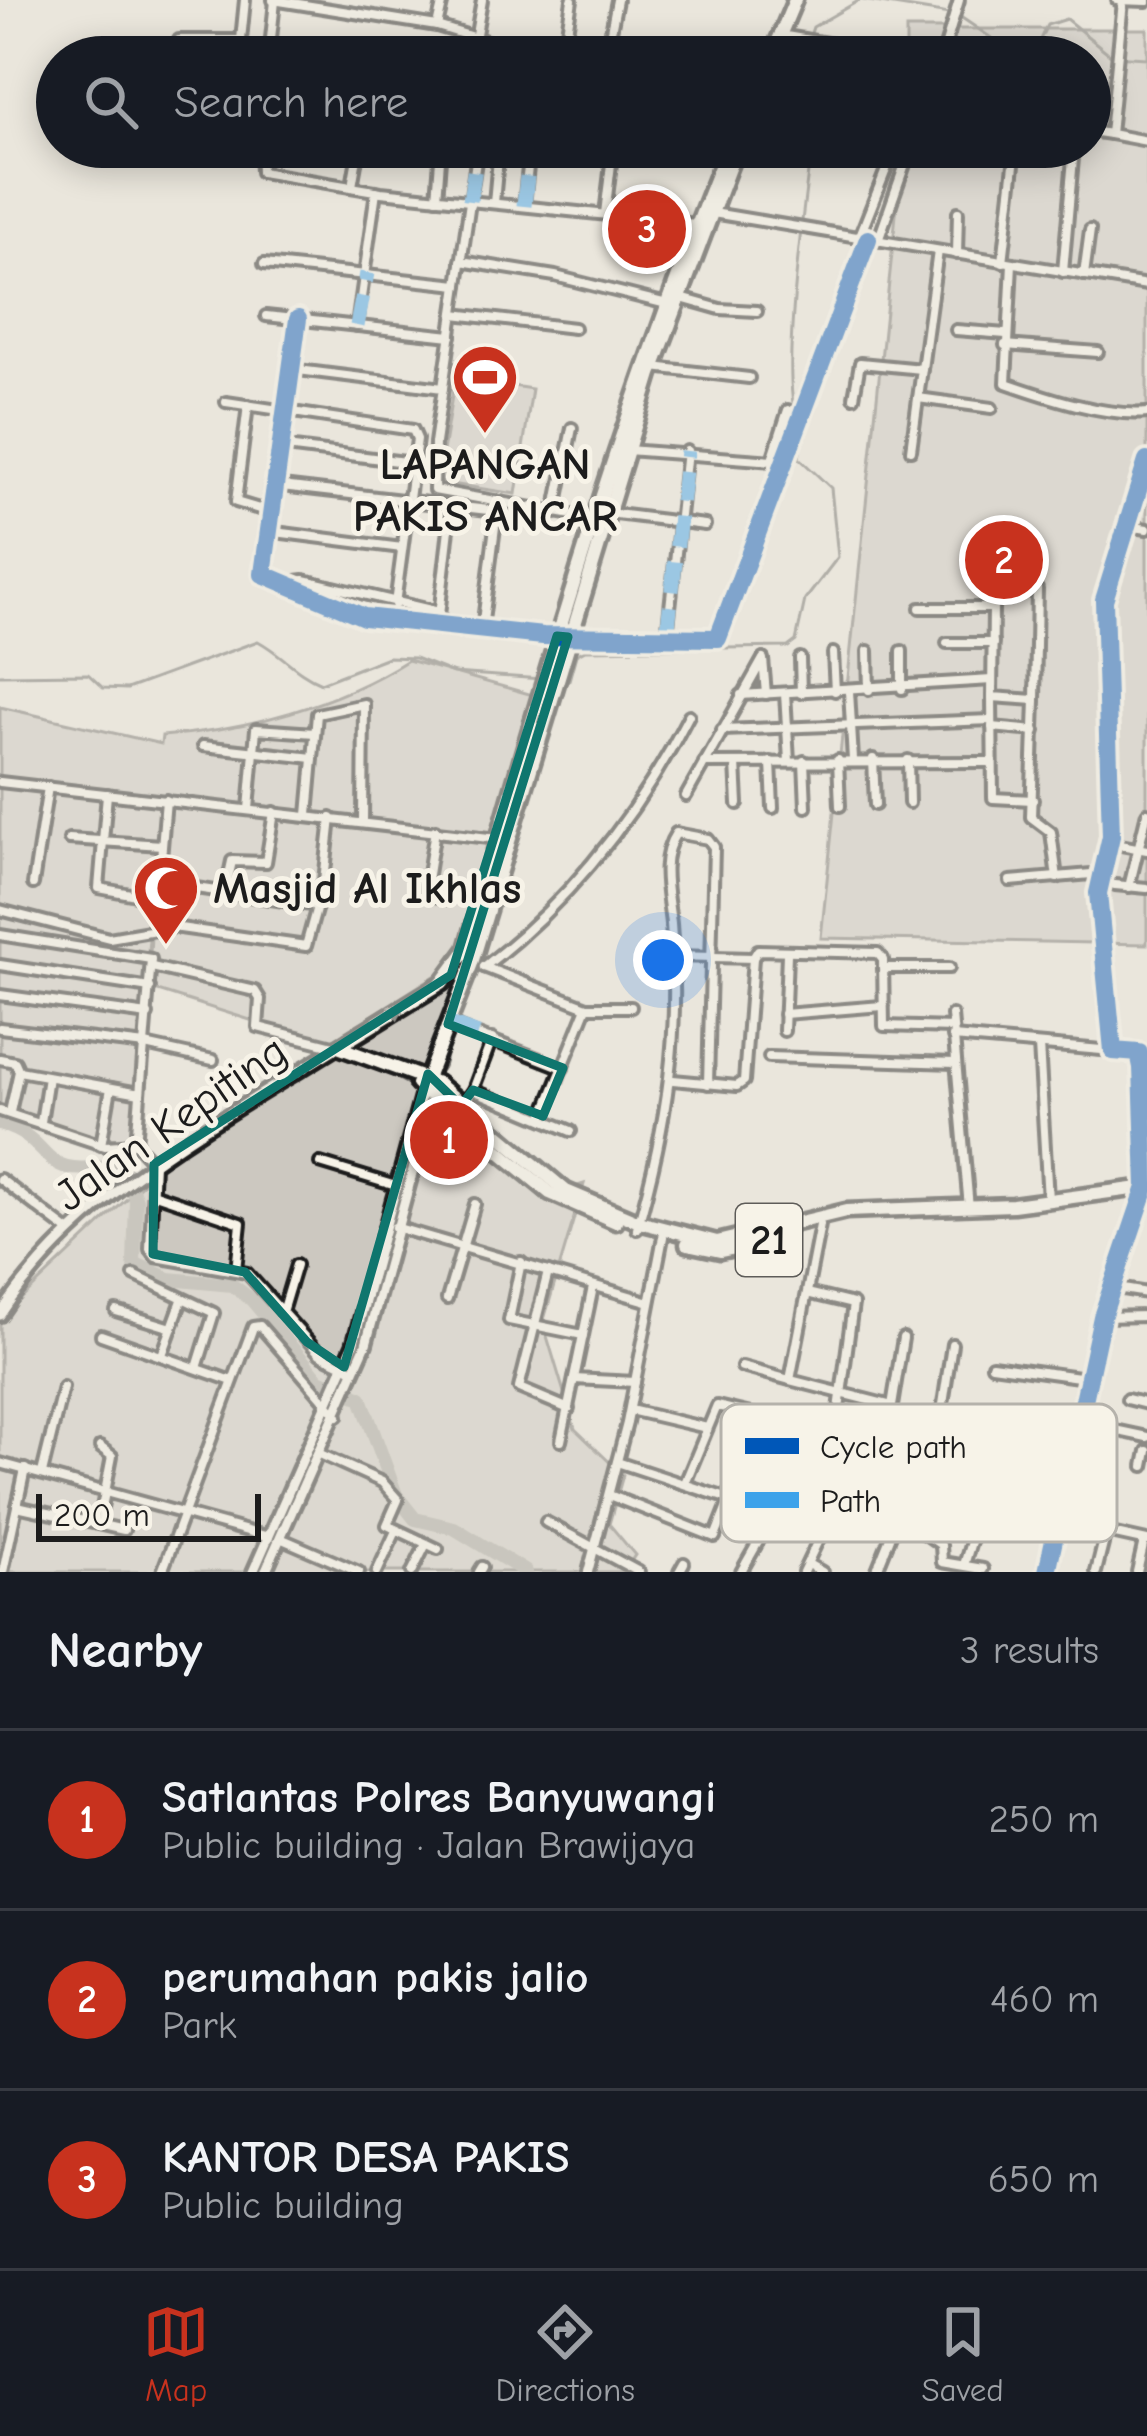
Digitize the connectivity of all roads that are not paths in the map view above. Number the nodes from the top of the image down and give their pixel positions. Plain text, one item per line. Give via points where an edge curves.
1 (245, 0) edge
2 (274, 0) edge
3 (443, 0) edge
4 (482, 0) edge
5 (572, 0) edge
6 (616, 0) edge
7 (791, 0) edge
8 (1120, 0) edge
9 (1147, 1) edge
10 (958, 2) edge
11 (437, 26) junction
12 (779, 35) joint
13 (241, 36) edge
14 (271, 36) edge
15 (464, 36) edge
16 (476, 36) edge
17 (566, 36) edge
18 (610, 36) edge
19 (776, 36) edge
20 (785, 36) edge
21 (948, 36) edge
22 (1111, 121) edge
23 (1111, 134) edge
24 (1147, 141) edge
25 (261, 168) edge
26 (355, 168) edge
27 (439, 168) edge
28 (475, 168) edge
29 (497, 168) edge
30 (528, 168) edge
31 (610, 168) edge
32 (719, 168) edge
33 (729, 168) edge
34 (889, 168) edge
35 (901, 168) edge
36 (1014, 168) edge
37 (1072, 168) edge
38 (352, 186) junction
39 (376, 191) junction
40 (437, 197) junction
41 (470, 201) junction
42 (494, 203) junction
43 (524, 206) junction
44 (958, 212) dead end
45 (711, 213) junction
46 (605, 214) junction
47 (696, 224) junction
48 (1090, 230) dead end
49 (869, 239) junction
50 (938, 251) junction
51 (957, 254) junction
52 (461, 260) junction
53 (1007, 263) junction
54 (263, 264) dead end
55 (367, 272) junction
56 (1063, 272) junction
57 (1084, 275) junction
58 (458, 285) junction
59 (1147, 285) edge
60 (674, 301) junction
61 (757, 311) dead end
62 (454, 314) junction
63 (266, 316) dead end
64 (298, 319) junction
65 (358, 326) junction
66 (574, 328) dead end
67 (956, 330) dead end
68 (1006, 334) junction
69 (451, 336) junction
70 (1005, 345) junction
71 (1099, 352) dead end
72 (653, 368) junction
73 (290, 369) junction
74 (922, 369) junction
75 (749, 377) dead end
76 (443, 388) junction
77 (854, 398) dead end
78 (918, 398) junction
79 (226, 402) dead end
80 (248, 405) junction
81 (992, 408) dead end
82 (283, 410) junction
83 (788, 410) dead end
84 (1147, 412) edge
85 (572, 428) dead end
86 (278, 446) junction
87 (626, 450) junction
88 (911, 450) dead end
89 (687, 451) junction
90 (772, 460) junction
91 (786, 462) junction
92 (413, 463) junction
93 (1145, 465) edge
94 (273, 485) junction
95 (408, 501) junction
96 (452, 503) junction
97 (269, 512) junction
98 (555, 513) junction
99 (600, 516) junction
100 (676, 523) junction
101 (705, 525) dead end
102 (1130, 526) junction
103 (1147, 528) edge
104 (266, 531) junction
105 (402, 548) junction
106 (280, 583) junction
107 (1037, 589) dead end
108 (364, 593) junction
109 (394, 604) junction
110 (920, 608) dead end
111 (439, 612) junction
112 (357, 614) junction
113 (438, 624) junction
114 (482, 628) junction
115 (667, 636) junction
116 (562, 637) junction
117 (946, 643) dead end
118 (993, 643) junction
119 (868, 651) dead end
120 (902, 651) dead end
121 (833, 653) dead end
122 (800, 658) dead end
123 (992, 680) junction
124 (902, 689) junction
125 (869, 690) junction
126 (849, 691) junction
127 (801, 692) junction
128 (835, 692) junction
129 (785, 693) junction
130 (742, 694) junction
131 (766, 694) junction
132 (992, 697) junction
133 (1035, 700) junction
134 (543, 706) junction
135 (689, 715) dead end
136 (992, 723) junction
137 (850, 724) junction
138 (787, 727) junction
139 (722, 730) junction
140 (1035, 730) junction
141 (314, 733) junction
142 (203, 746) dead end
143 (254, 752) junction
144 (313, 758) junction
145 (873, 759) junction
146 (908, 759) junction
147 (838, 760) junction
148 (853, 760) junction
149 (789, 761) junction
150 (804, 761) junction
151 (771, 762) junction
152 (991, 762) junction
153 (736, 763) junction
154 (704, 764) junction
155 (0, 782) edge
156 (48, 787) junction
157 (107, 794) junction
158 (686, 796) dead end
159 (166, 800) junction
160 (1033, 800) junction
161 (909, 803) dead end
162 (738, 804) dead end
163 (875, 805) dead end
164 (840, 806) dead end
165 (806, 807) dead end
166 (773, 808) dead end
167 (249, 809) junction
168 (274, 812) junction
169 (1147, 813) edge
170 (308, 815) junction
171 (331, 818) junction
172 (363, 821) junction
173 (434, 830) junction
174 (69, 839) dead end
175 (498, 839) junction
176 (103, 842) junction
177 (1111, 843) junction
178 (162, 845) junction
179 (1137, 847) edge
180 (1103, 874) junction
181 (1057, 878) junction
182 (1010, 881) dead end
183 (33, 884) dead end
184 (1115, 885) dead end
185 (1129, 887) junction
186 (1147, 888) edge
187 (226, 889) junction
188 (158, 899) junction
189 (446, 899) dead end
190 (318, 906) junction
191 (0, 910) edge
192 (173, 927) junction
193 (155, 928) junction
194 (0, 935) edge
195 (787, 954) junction
196 (674, 956) junction
197 (715, 957) junction
198 (753, 958) junction
199 (151, 963) junction
200 (0, 965) edge
201 (478, 965) junction
202 (883, 968) junction
203 (949, 968) dead end
204 (442, 983) junction
205 (150, 988) junction
206 (0, 994) edge
207 (457, 1003) junction
208 (882, 1006) junction
209 (586, 1007) junction
210 (631, 1007) dead end
211 (784, 1013) junction
212 (148, 1015) junction
213 (952, 1015) dead end
214 (450, 1024) junction
215 (0, 1028) edge
216 (784, 1031) dead end
217 (953, 1033) junction
218 (492, 1039) junction
219 (1039, 1044) junction
220 (145, 1045) junction
221 (338, 1047) junction
222 (1113, 1051) junction
223 (1143, 1053) edge
224 (769, 1057) dead end
225 (0, 1059) edge
226 (213, 1060) dead end
227 (955, 1063) junction
228 (563, 1068) junction
229 (19, 1071) junction
230 (48, 1077) junction
231 (673, 1080) junction
232 (708, 1084) junction
233 (430, 1086) junction
234 (111, 1088) junction
235 (473, 1090) junction
236 (140, 1093) junction
237 (1145, 1094) edge
238 (459, 1109) junction
239 (5, 1112) edge
240 (543, 1116) junction
241 (41, 1122) junction
242 (571, 1131) dead end
243 (136, 1144) junction
244 (101, 1145) junction
245 (320, 1163) dead end
246 (149, 1168) junction
247 (0, 1179) edge
248 (396, 1186) junction
249 (1146, 1191) edge
250 (155, 1194) junction
251 (1048, 1200) junction
252 (475, 1204) dead end
253 (969, 1208) junction
254 (820, 1225) junction
255 (393, 1226) junction
256 (639, 1226) junction
257 (70, 1232) junction
258 (663, 1237) junction
259 (463, 1246) junction
260 (521, 1262) junction
261 (296, 1265) dead end
262 (236, 1270) junction
263 (548, 1272) junction
264 (134, 1275) dead end
265 (593, 1287) junction
266 (1111, 1287) junction
267 (1147, 1293) edge
268 (811, 1294) junction
269 (447, 1298) dead end
270 (182, 1300) junction
271 (650, 1302) junction
272 (116, 1311) dead end
273 (281, 1312) junction
274 (0, 1315) edge
275 (1147, 1316) edge
276 (1102, 1317) junction
277 (172, 1328) junction
278 (536, 1328) junction
279 (101, 1335) dead end
280 (583, 1335) junction
281 (904, 1338) dead end
282 (952, 1344) dead end
283 (162, 1355) junction
284 (992, 1365) dead end
285 (742, 1367) dead end
286 (197, 1368) junction
287 (350, 1371) junction
288 (1086, 1378) junction
289 (574, 1379) junction
290 (790, 1379) junction
291 (232, 1381) junction
292 (635, 1382) junction
293 (63, 1387) dead end
294 (842, 1394) junction
295 (1126, 1399) dead end
296 (840, 1404) edge
297 (884, 1404) edge
298 (892, 1404) edge
299 (943, 1404) edge
300 (1081, 1404) edge
301 (1147, 1404) edge
302 (337, 1405) junction
303 (721, 1407) edge
304 (568, 1408) junction
305 (630, 1410) junction
306 (707, 1428) junction
307 (1117, 1431) edge
308 (1147, 1437) edge
309 (561, 1441) dead end
310 (100, 1447) dead end
311 (1147, 1451) edge
312 (320, 1454) junction
313 (617, 1462) junction
314 (0, 1463) edge
315 (1144, 1466) dead end
316 (25, 1469) junction
317 (43, 1473) junction
318 (685, 1483) junction
319 (104, 1487) junction
320 (721, 1494) edge
321 (609, 1495) junction
322 (16, 1506) junction
323 (186, 1511) junction
324 (546, 1522) dead end
325 (721, 1522) edge
326 (99, 1523) junction
327 (124, 1529) dead end
328 (397, 1531) junction
329 (274, 1538) junction
330 (5, 1539) edge
331 (1146, 1541) edge
332 (758, 1542) edge
333 (889, 1542) edge
334 (937, 1542) edge
335 (971, 1542) edge
336 (1053, 1542) edge
337 (1104, 1542) edge
338 (426, 1544) junction
339 (596, 1545) junction
340 (438, 1549) dead end
341 (964, 1565) junction
342 (805, 1568) edge
343 (982, 1569) edge
344 (3, 1572) edge
345 (161, 1572) edge
346 (253, 1572) edge
347 (265, 1572) edge
348 (359, 1572) edge
349 (377, 1572) edge
350 (412, 1572) edge
351 (587, 1572) edge
352 (639, 1572) edge
353 (741, 1572) edge
354 (822, 1572) edge
355 (876, 1572) edge
356 (1047, 1572) edge
357 (1096, 1572) edge
358 (1137, 1572) edge

1 - 13 street
2 - 11 street
2 - 14 street
3 - 11 street
4 - 16 street
5 - 17 street
6 - 18 street
7 - 12 highway
7 - 19 highway
8 - 9 street
8 - 22 street
10 - 21 street
11 - 15 street
12 - 20 street
23 - 24 street
25 - 38 street
26 - 38 street
27 - 40 street
28 - 41 street
29 - 42 street
30 - 43 street
31 - 46 street
32 - 47 highway
33 - 45 highway
34 - 49 street
35 - 49 street
36 - 53 street
37 - 56 street
38 - 39 street
39 - 40 street
39 - 55 street
40 - 41 street
41 - 42 street
41 - 52 street
42 - 43 street
43 - 46 street
44 - 51 street
45 - 49 street
45 - 60 highway
46 - 47 street
47 - 60 highway
48 - 57 street
49 - 50 street
49 - 91 street
50 - 51 street
50 - 74 street
51 - 53 street
52 - 58 street
52 - 60 street
53 - 56 street
53 - 68 street
54 - 55 street
55 - 58 street
55 - 65 street
56 - 57 street
57 - 59 street
58 - 62 street
60 - 61 street
60 - 72 highway
60 - 99 highway
62 - 66 street
62 - 69 street
63 - 64 street
64 - 65 street
64 - 73 street
65 - 69 street
67 - 68 street
68 - 70 street
69 - 76 street
70 - 71 street
70 - 84 street via 1008,384 1080,407
72 - 75 street
72 - 87 highway
73 - 76 street
73 - 82 street
74 - 77 street via 860,363
74 - 78 street
76 - 98 street via 434,490
78 - 81 street
78 - 88 street
79 - 80 street
80 - 82 street
80 - 97 street via 236,502
82 - 86 street
82 - 92 street via 410,428 417,439
83 - 90 street
85 - 98 street
86 - 92 street
86 - 94 street
87 - 89 street
87 - 99 highway
89 - 90 street
89 - 100 street
90 - 91 street
91 - 115 street via 720,637
92 - 95 street
93 - 102 street
94 - 95 street
94 - 97 street
95 - 96 street
95 - 105 street
96 - 111 street
96 - 114 street via 498,516
97 - 104 street
98 - 99 street
99 - 100 street
99 - 116 highway
100 - 101 street
100 - 115 street
102 - 103 street
102 - 177 street via 1104,600
104 - 105 street
104 - 106 street via 262,573
105 - 109 street
106 - 108 street
106 - 112 street
107 - 133 street
108 - 109 street
108 - 112 street via 353,600
109 - 111 street
110 - 118 street via 992,606
111 - 113 street
112 - 113 street
113 - 114 street
114 - 116 street
115 - 116 street
116 - 134 highway
117 - 118 street
118 - 123 street
119 - 125 street
120 - 124 street
121 - 128 street
122 - 127 street
123 - 124 street
123 - 132 street
124 - 125 street
125 - 126 street
126 - 128 street
126 - 137 street
127 - 128 street
127 - 129 street
129 - 131 street
129 - 138 street
130 - 131 street
130 - 131 street via 763,659
130 - 139 street
132 - 133 street
132 - 136 street
133 - 140 street
134 - 175 highway
134 - 201 highway
135 - 201 street via 644,795 573,885 522,938
136 - 137 street
136 - 140 street
136 - 152 street
137 - 138 street
137 - 148 street
138 - 139 street
138 - 149 street
139 - 154 street
140 - 160 street
141 - 143 street via 258,728
141 - 144 street
141 - 172 street via 320,710 368,707
142 - 143 street
143 - 144 street
143 - 167 street
144 - 170 street
145 - 146 street
145 - 148 street
145 - 163 street
146 - 152 street
146 - 161 street
147 - 148 street
147 - 150 street
147 - 164 street
149 - 150 street
149 - 151 street
150 - 165 street
151 - 153 street
151 - 166 street
152 - 160 street via 993,798
153 - 154 street
153 - 162 street
154 - 158 street
155 - 156 street
156 - 157 street
156 - 183 street
157 - 159 street
157 - 176 street
159 - 167 street
159 - 178 street
160 - 181 street via 1033,821 1053,836
167 - 168 street
168 - 170 street
168 - 187 street via 266,862 232,861
169 - 179 street
170 - 171 street
171 - 172 street
171 - 190 street
172 - 173 street
173 - 175 street
173 - 189 street via 425,893
174 - 176 street
175 - 204 highway via 466,949
176 - 178 street
176 - 188 street via 100,890
177 - 179 street
177 - 180 street
178 - 188 street
179 - 185 street
180 - 181 street
180 - 222 street via 1098,893
181 - 182 street
184 - 185 street
185 - 186 street
187 - 190 street
187 - 192 street via 181,886
188 - 193 street
190 - 192 street via 302,947
191 - 193 street via 109,938
192 - 193 street
194 - 199 street
195 - 198 street via 758,950
195 - 202 street via 878,953
195 - 211 street
196 - 197 street
196 - 197 street via 666,854 682,833 714,847
196 - 231 street
197 - 198 street
197 - 232 street
198 - 232 street via 744,1081
199 - 205 street
199 - 221 street via 255,991 258,1028
200 - 205 street
201 - 207 highway
201 - 209 street
202 - 203 street
202 - 208 street
204 - 207 highway via 454,987
221 -> 204 highway
205 - 212 street
206 - 212 street
207 - 214 highway
208 - 211 street
208 - 217 street via 888,1028
209 - 210 street
209 - 228 street
211 - 216 street
212 - 220 street
213 - 217 street
214 - 218 street
214 - 233 highway
215 - 220 street
217 - 219 street
217 - 227 street
218 - 228 street
218 - 235 street
219 - 222 street
219 - 251 street
220 - 226 street
220 - 236 street
221 - 233 highway, 21
221 - 246 main road, Jalan Kepiting
222 - 223 street
223 - 237 street
224 - 227 street
225 - 229 street
227 - 253 street
228 - 240 street
229 - 230 street
229 - 239 street
230 - 234 street
230 - 241 street
231 - 232 street
231 - 256 street
233 - 238 highway, 21
233 - 248 main road
233 - 255 main road
234 - 236 street
234 - 244 street
235 - 238 street
235 - 240 street
236 - 243 street
237 - 249 street
238 - 256 highway, 21 via 566,1191
239 - 241 street
240 - 242 street
241 - 244 street
243 - 244 street
243 - 246 street
245 - 248 street
246 - 250 street
246 - 257 main road, Jalan Kepiting
247 - 257 street
248 - 255 main road
249 - 251 highway, 21
249 - 254 highway, 21
249 - 266 street
250 - 262 street via 241,1223
250 - 262 street via 147,1237 153,1254
251 - 253 highway, 21
252 - 259 street
253 - 256 highway, 21 via 846,1211 727,1242
254 - 258 highway, 21 via 730,1250
254 - 268 street
255 - 259 street
255 - 287 main road
256 - 258 highway, 21
257 - 274 main road, Jalan Kepiting
258 - 271 street
259 - 260 street
259 - 269 street
260 - 263 street
260 - 278 street via 508,1317
261 - 273 street
262 - 273 street
263 - 265 street
263 - 278 street
264 - 270 street
265 - 271 street
265 - 280 street
266 - 267 street
266 - 276 street
268 - 290 street
268 - 294 street via 853,1304
270 - 277 street
270 - 286 street via 215,1315
271 - 292 street
272 - 277 street
273 - 287 street via 320,1354
275 - 276 street
276 - 288 street
277 - 283 street
278 - 280 street
278 - 304 street via 520,1391
279 - 283 street
280 - 289 street
281 - 298 street
282 - 299 street
283 - 286 street
284 - 288 street
285 - 290 street
286 - 291 street
287 - 302 main road
288 - 300 street
289 - 292 street
289 - 304 street
290 - 294 street
291 - 302 street via 258,1325
291 - 323 street
292 - 305 street
293 - 317 street
294 - 296 street
294 - 297 street
295 - 301 street
302 - 312 main road
302 - 329 main road
303 - 306 street
304 - 309 street
305 - 306 street
305 - 313 street
306 - 318 street
307 - 308 street
310 - 319 street via 112,1455
311 - 315 street
312 - 328 street via 387,1485 398,1503 387,1526
312 - 329 main road
313 - 318 street
313 - 321 street
314 - 316 street
316 - 317 street
316 - 322 street
317 - 319 street
318 - 320 street
319 - 323 street
319 - 326 street
321 - 325 street via 715,1537
321 - 339 street
322 - 326 street
322 - 330 street
323 - 329 street
323 - 345 street
324 - 339 street
326 - 327 street
328 - 338 street
328 - 349 street
329 - 346 main road
329 - 347 main road
329 - 348 street
330 - 344 street
331 - 358 street
332 - 353 street
333 - 355 street
334 - 341 street via 942,1562
335 - 341 street
336 - 356 street
337 - 357 street
338 - 340 street
338 - 350 street
339 - 351 street
339 - 352 street
341 - 343 street
342 - 354 street

